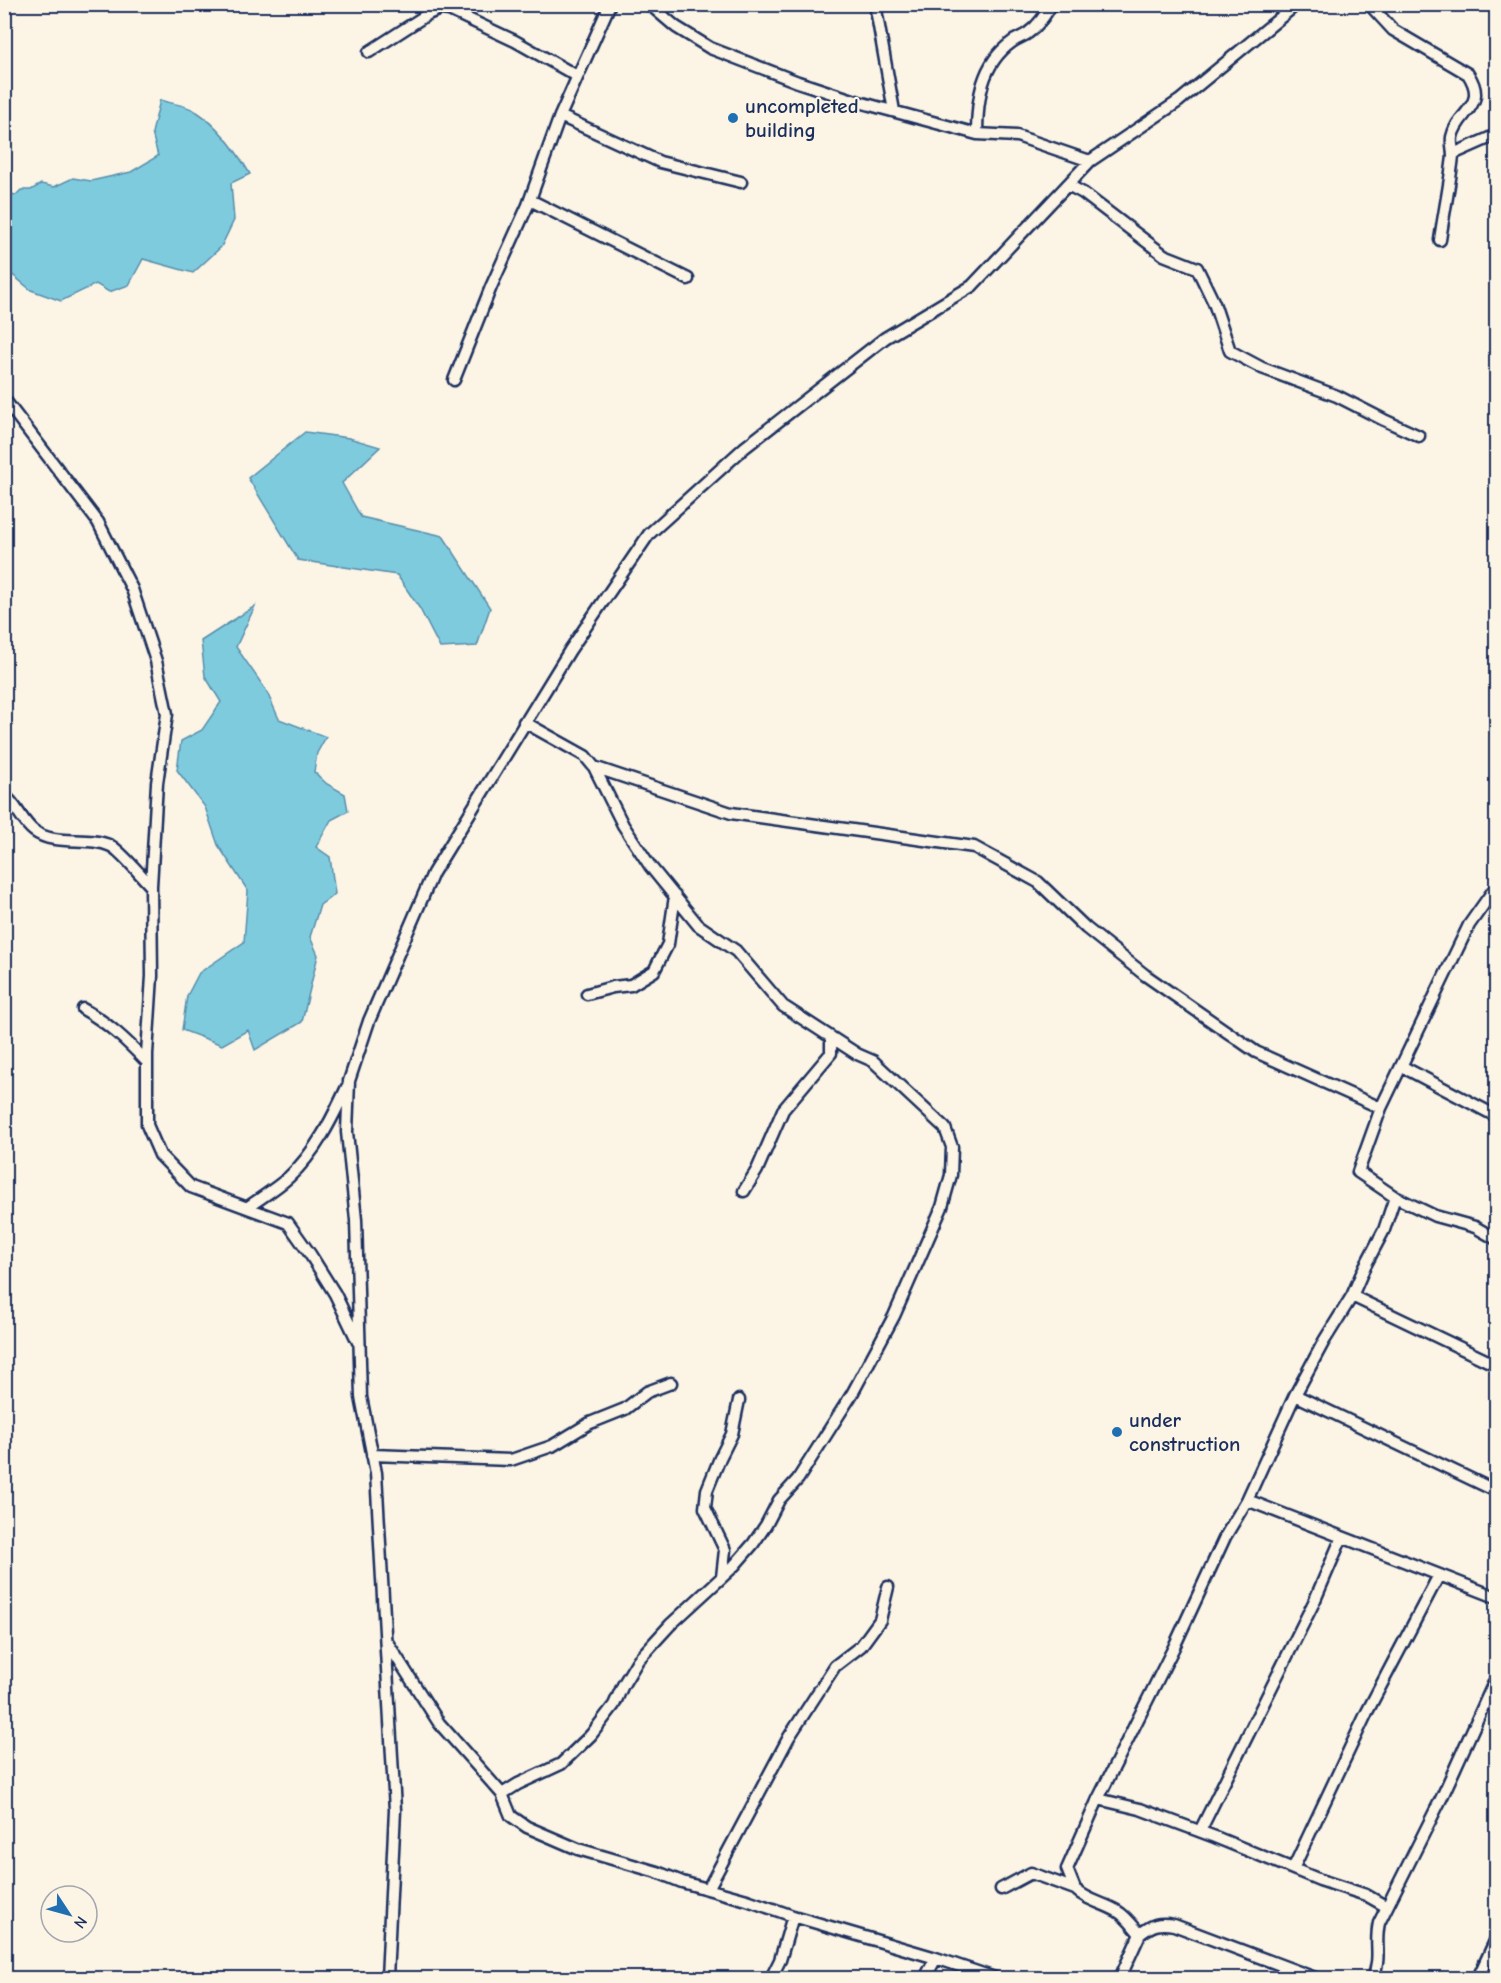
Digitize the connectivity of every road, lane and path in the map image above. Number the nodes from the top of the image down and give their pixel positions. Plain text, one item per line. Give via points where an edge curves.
1 (610, 4) edge
2 (649, 4) edge
3 (875, 4) edge
4 (1052, 4) edge
5 (1297, 4) edge
6 (1369, 4) edge
7 (369, 52) dead end
8 (577, 76) junction
9 (894, 111) junction
10 (560, 116) junction
11 (977, 134) junction
12 (1497, 135) edge
13 (1453, 154) junction
14 (1090, 161) junction
15 (741, 182) dead end
16 (1068, 184) junction
17 (530, 200) junction
18 (1440, 240) dead end
19 (688, 279) dead end
20 (454, 380) dead end
21 (4, 399) edge
22 (1419, 435) dead end
23 (524, 722) junction
24 (594, 767) junction
25 (4, 795) edge
26 (151, 886) junction
27 (1497, 890) edge
28 (675, 896) junction
29 (587, 994) dead end
30 (83, 1009) dead end
31 (831, 1037) junction
32 (147, 1062) junction
33 (1401, 1066) junction
34 (349, 1081) junction
35 (1381, 1108) junction
36 (1497, 1116) edge
37 (744, 1191) dead end
38 (1395, 1197) junction
39 (248, 1207) junction
40 (1497, 1239) edge
41 (1352, 1296) junction
42 (360, 1347) junction
43 (1497, 1365) edge
44 (671, 1383) dead end
45 (1295, 1395) junction
46 (739, 1400) dead end
47 (372, 1455) junction
48 (1497, 1491) edge
49 (1247, 1500) junction
50 (1342, 1537) junction
51 (1439, 1575) junction
52 (722, 1577) junction
53 (888, 1587) dead end
54 (1497, 1598) edge
55 (385, 1640) junction
56 (1497, 1678) edge
57 (501, 1794) junction
58 (1098, 1799) junction
59 (1200, 1831) junction
60 (1293, 1869) junction
61 (708, 1889) junction
62 (1000, 1889) dead end
63 (1075, 1889) junction
64 (1387, 1907) junction
65 (793, 1916) junction
66 (1140, 1934) junction
67 (1497, 1939) edge
68 (936, 1958) junction
69 (387, 1978) edge
70 (771, 1978) edge
71 (926, 1978) edge
72 (994, 1978) edge
73 (1120, 1978) edge
74 (1315, 1978) edge
75 (1373, 1978) edge
76 (1478, 1978) edge

1 - 8 street
2 - 9 street via 710,48 798,82
3 - 9 street
4 - 11 street via 1040,23 1012,42 989,68 979,97
5 - 14 street via 1179,101
6 - 13 street via 1394,30 1468,74 1474,82 1472,106 1452,138
7 - 8 street via 428,14 450,10
8 - 10 street
9 - 11 street
10 - 15 street via 660,162
10 - 17 street
11 - 14 street via 1017,136
12 - 13 street
13 - 18 street
14 - 16 street
16 - 22 street via 1164,255 1197,268 1230,351
16 - 23 street via 972,286 885,338 744,448 649,534
17 - 19 street
17 - 20 street
21 - 26 street via 98,522 132,589 156,661 167,714 157,783
23 - 24 street via 585,756
23 - 34 street via 433,873 369,1022
24 - 28 street via 623,825
24 - 35 street via 731,813 974,847 1038,882 1086,928 1145,975 1256,1052
25 - 26 street via 34,831 51,838 112,846
26 - 32 street via 152,976
27 - 33 street via 1469,926
28 - 29 street via 668,944 654,971 631,985
28 - 31 street via 698,925 736,951 783,1006
30 - 32 street via 126,1039
31 - 37 street via 831,1053 783,1110
31 - 52 street via 873,1061 945,1128 952,1147 951,1175 942,1207 894,1316 852,1394 753,1544
32 - 39 street via 147,1125 160,1155 191,1187
33 - 35 street
33 - 36 street
34 - 39 street via 311,1152 290,1176
34 - 42 street via 347,1132 356,1220
35 - 38 street via 1358,1172
38 - 40 street
38 - 41 street via 1384,1230
39 - 42 street via 288,1223 334,1294
41 - 43 street
41 - 45 street
42 - 47 street via 361,1397
44 - 47 street via 552,1446 511,1461
45 - 48 street
45 - 49 street
46 - 52 street via 732,1434 707,1490 705,1508 725,1550
47 - 55 street
49 - 50 street
49 - 58 street
50 - 51 street
50 - 59 street via 1314,1602
51 - 54 street
51 - 60 street via 1367,1712
52 - 57 street via 638,1660 614,1705 591,1735 561,1764
53 - 61 street via 880,1620 861,1646 835,1666 789,1737
55 - 57 street via 439,1723
55 - 69 street via 395,1810
56 - 64 street
57 - 61 street via 512,1816 527,1827 578,1849
58 - 59 street via 1140,1809
58 - 63 street via 1067,1869
59 - 60 street
60 - 64 street via 1359,1892
61 - 65 street
62 - 63 street via 1031,1873
63 - 66 street via 1118,1911
64 - 75 street via 1377,1932 1378,1963
65 - 68 street
65 - 70 street
66 - 73 street
66 - 74 street via 1153,1924 1174,1925
67 - 76 street
68 - 71 street
68 - 72 street

